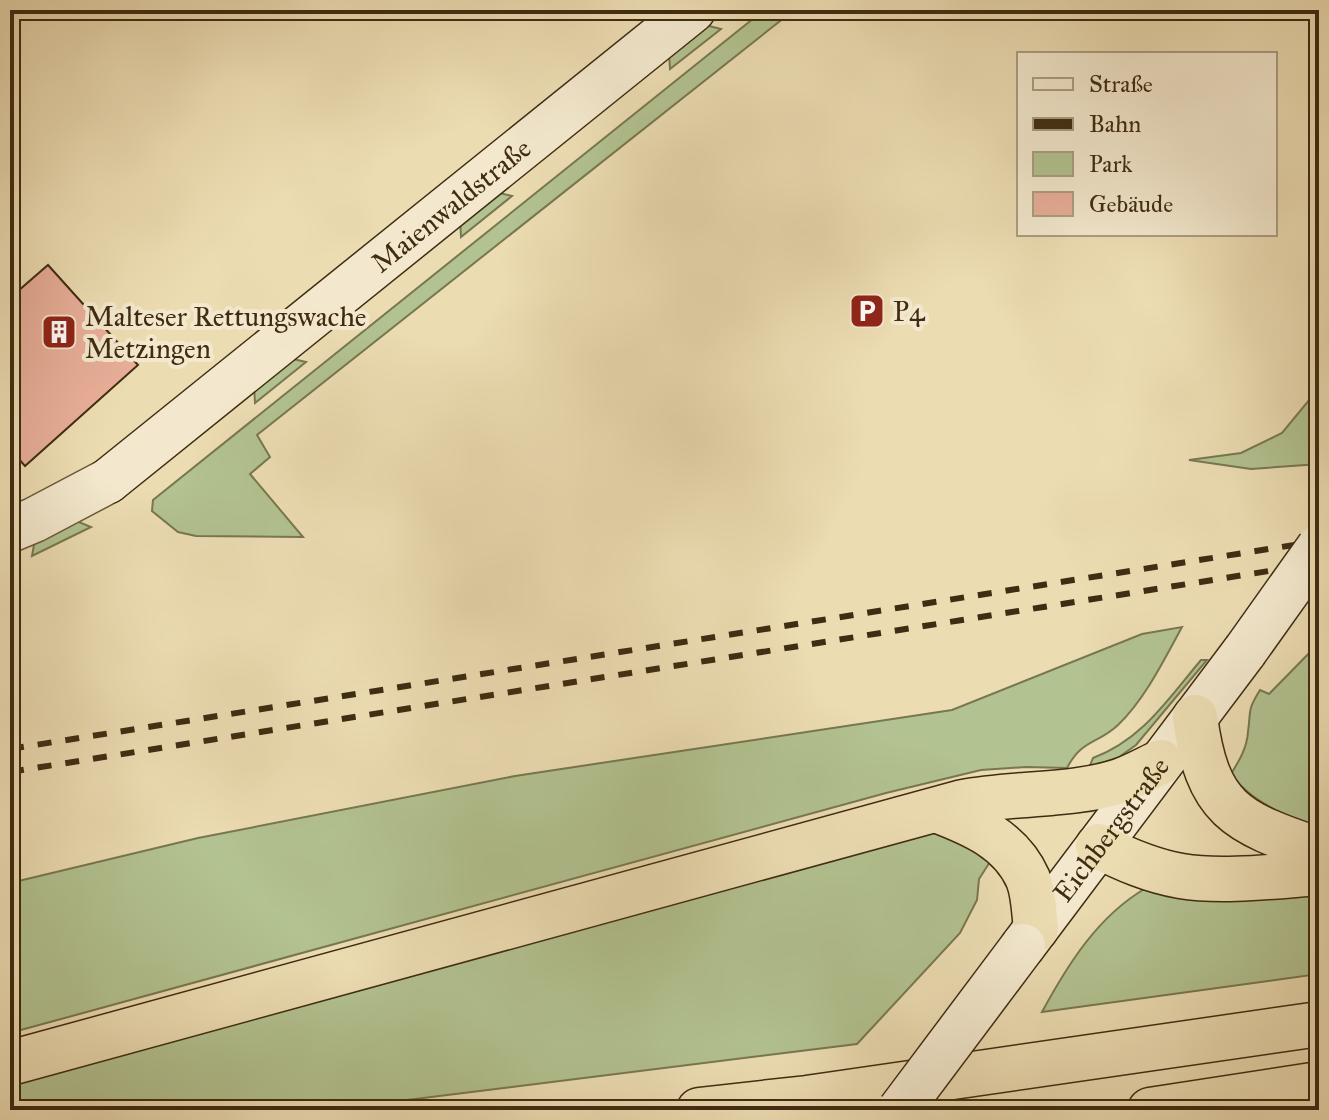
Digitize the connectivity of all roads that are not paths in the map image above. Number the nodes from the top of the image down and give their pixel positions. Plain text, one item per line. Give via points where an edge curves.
1 (693, 10) edge
2 (10, 530) edge
3 (1319, 547) edge
4 (1195, 717) junction
5 (1161, 762) junction
6 (936, 810) junction
7 (1098, 846) junction
8 (1319, 850) edge
9 (1319, 873) edge
10 (1030, 937) junction
11 (1319, 1024) edge
12 (10, 1063) edge
13 (1319, 1084) edge
14 (699, 1110) edge
15 (900, 1110) edge
16 (1150, 1110) edge

1 - 2 street, Maienwaldstraße via 108,481
3 - 4 street, Eichbergstraße, bridge
4 - 5 street, Eichbergstraße
4 - 8 highway via 1200,757 1228,808 1281,838
5 - 6 highway via 1120,781 1084,789 993,796
5 - 7 street, Eichbergstraße
6 - 10 highway via 979,827 1015,857 1029,881
6 - 12 highway
7 - 9 highway via 1129,862 1182,877
7 - 10 street, Eichbergstraße
10 - 15 street, Eichbergstraße, bridge
11 - 14 highway
13 - 16 highway

